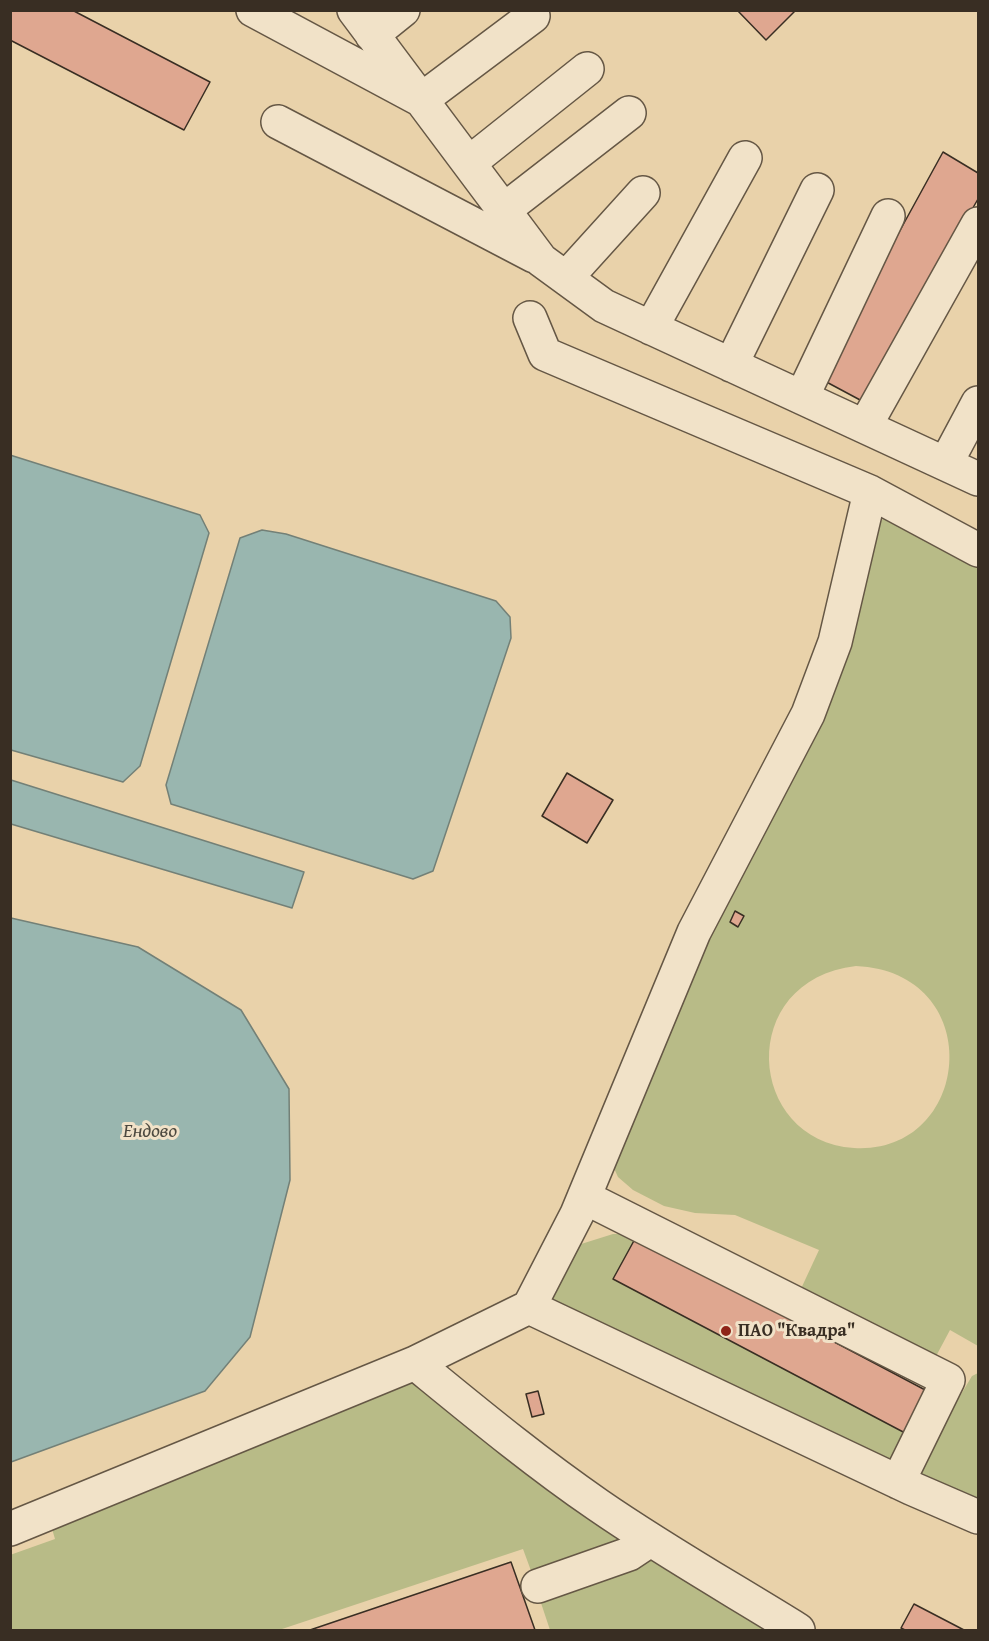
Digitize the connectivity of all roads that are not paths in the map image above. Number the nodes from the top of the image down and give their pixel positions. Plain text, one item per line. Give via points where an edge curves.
1 (254, 10) edge
2 (403, 10) edge
3 (533, 16) dead end
4 (363, 23) edge
5 (587, 69) dead end
6 (421, 100) junction
7 (629, 112) dead end
8 (278, 122) dead end
9 (745, 158) dead end
10 (469, 164) junction
11 (818, 190) dead end
12 (643, 193) dead end
13 (504, 210) junction
14 (888, 216) dead end
15 (978, 225) edge
16 (554, 269) junction
17 (530, 318) dead end
18 (651, 328) junction
19 (731, 365) junction
20 (802, 397) junction
21 (978, 403) edge
22 (865, 426) junction
23 (946, 463) junction
24 (978, 479) edge
25 (870, 492) junction
26 (978, 550) edge
27 (584, 1197) junction
28 (529, 1306) junction
29 (415, 1363) junction
30 (898, 1482) junction
31 (978, 1517) edge
32 (10, 1529) edge
33 (650, 1540) junction
34 (538, 1586) dead end
35 (798, 1630) edge

1 - 6 lane
2 - 4 lane
3 - 6 lane
4 - 6 lane
5 - 10 lane
6 - 10 lane
7 - 13 lane
8 - 16 lane
9 - 18 lane
10 - 13 lane
11 - 19 lane
12 - 16 lane
13 - 16 lane
14 - 20 lane
15 - 22 lane
16 - 18 lane via 604,306
17 - 25 lane via 545,354
18 - 19 lane
19 - 20 lane
20 - 22 lane
21 - 23 lane
22 - 23 lane
23 - 24 lane
25 - 26 lane
25 - 27 lane via 835,642 808,714 694,932
27 - 28 lane
27 - 30 lane via 948,1380
28 - 29 lane
28 - 30 lane
29 - 32 lane
29 - 33 lane via 511,1440
30 - 31 lane
33 - 34 lane via 629,1554
33 - 35 lane

